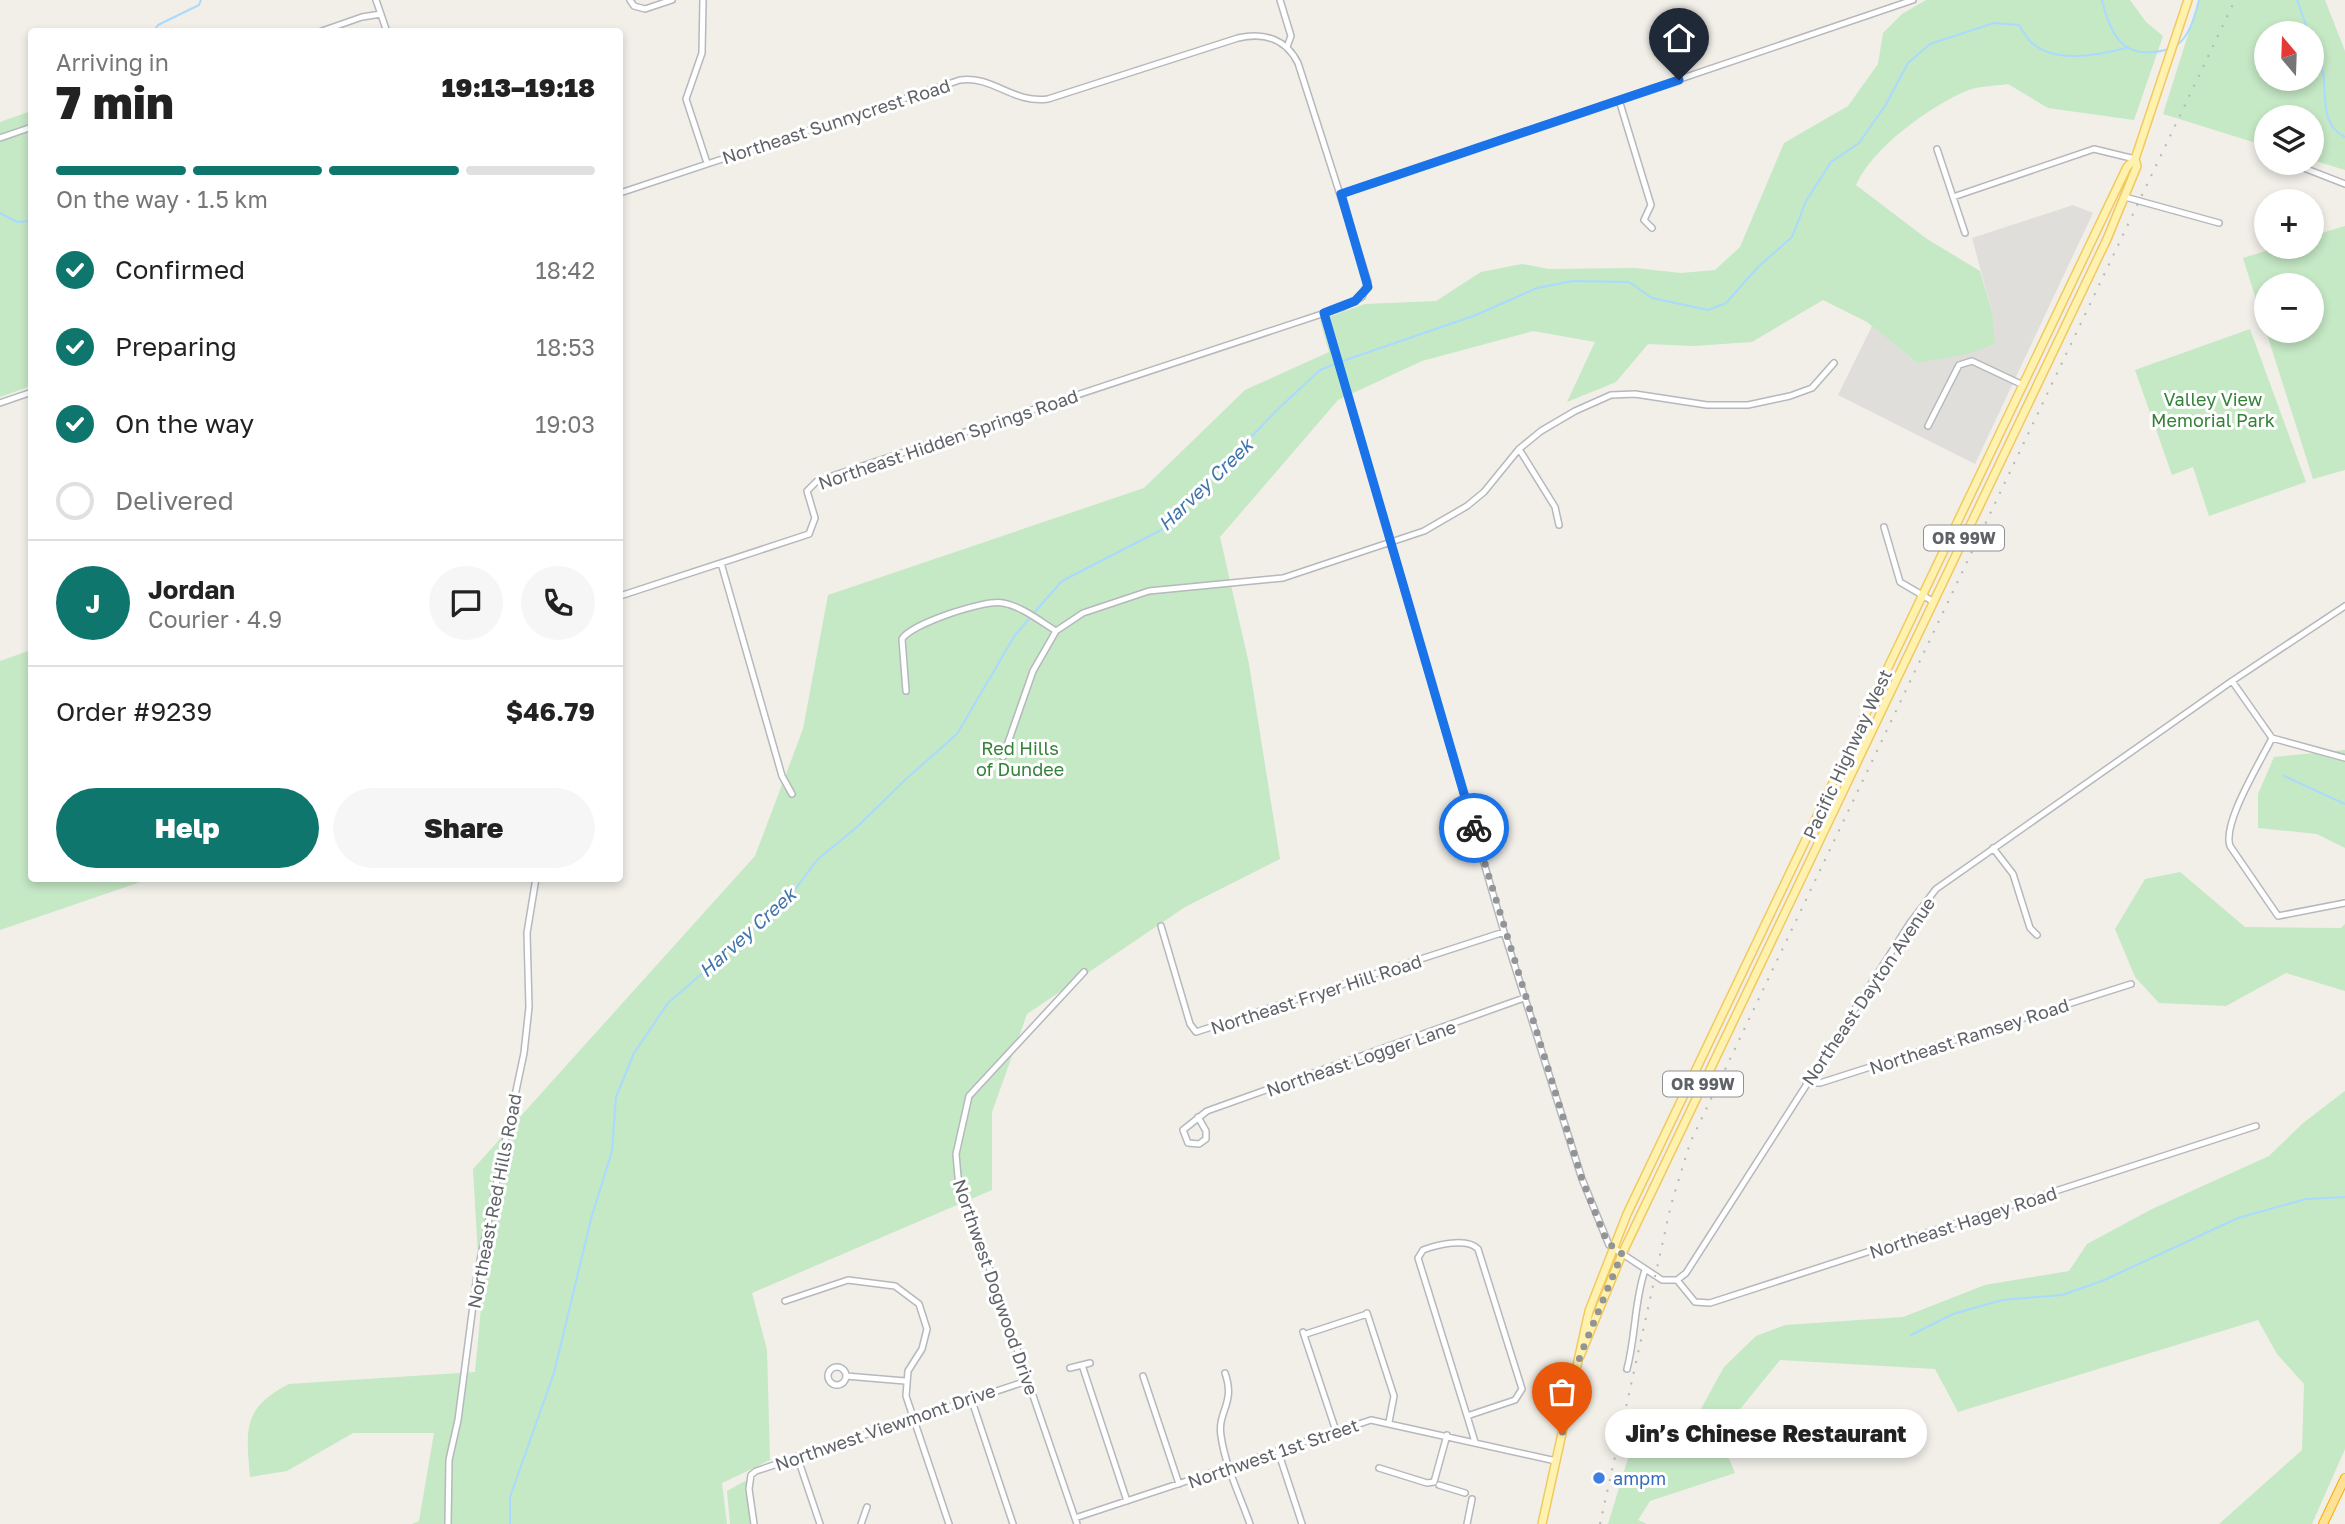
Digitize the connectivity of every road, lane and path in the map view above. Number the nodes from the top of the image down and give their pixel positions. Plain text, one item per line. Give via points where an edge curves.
1 (376, 0) edge
2 (630, 0) edge
3 (672, 0) edge
4 (703, 0) edge
5 (1280, 0) edge
6 (1913, 0) edge
7 (2188, 0) edge
8 (381, 14) junction
9 (333, 28) edge
10 (386, 28) edge
11 (1287, 47) junction
12 (1619, 100) junction
13 (28, 128) edge
14 (0, 138) edge
15 (1937, 149) dead end
16 (2135, 159) junction
17 (708, 163) junction
18 (2322, 175) edge
19 (2345, 184) edge
20 (623, 192) edge
21 (1341, 194) junction
22 (1953, 197) junction
23 (2125, 197) junction
24 (2219, 223) dead end
25 (1652, 228) dead end
26 (1965, 233) dead end
27 (1324, 313) junction
28 (1834, 363) dead end
29 (2023, 386) junction
30 (28, 393) edge
31 (0, 403) edge
32 (1928, 426) dead end
33 (1519, 449) junction
34 (1559, 525) dead end
35 (1884, 527) dead end
36 (1389, 541) junction
37 (721, 563) junction
38 (623, 596) edge
39 (1923, 597) junction
40 (1934, 602) junction
41 (2345, 606) edge
42 (1056, 631) junction
43 (2232, 681) junction
44 (906, 691) dead end
45 (2272, 738) junction
46 (1003, 757) dead end
47 (2345, 758) edge
48 (792, 794) dead end
49 (1993, 848) junction
50 (535, 882) edge
51 (2345, 903) edge
52 (1161, 926) dead end
53 (1504, 932) junction
54 (2037, 935) dead end
55 (1084, 972) dead end
56 (2131, 984) dead end
57 (1524, 998) junction
58 (1806, 1083) junction
59 (1198, 1117) junction
60 (2256, 1126) dead end
61 (1612, 1248) junction
62 (1622, 1254) junction
63 (1646, 1270) junction
64 (1677, 1280) junction
65 (785, 1301) dead end
66 (1580, 1356) junction
67 (1090, 1363) dead end
68 (1082, 1365) junction
69 (1070, 1368) dead end
70 (1627, 1368) dead end
71 (1226, 1373) dead end
72 (846, 1376) dead end
73 (1143, 1376) dead end
74 (905, 1381) junction
75 (1027, 1381) junction
76 (971, 1398) junction
77 (1467, 1416) junction
78 (913, 1418) junction
79 (1389, 1422) junction
80 (1336, 1431) junction
81 (1447, 1435) junction
82 (1475, 1442) junction
83 (1278, 1451) junction
84 (797, 1456) junction
85 (1556, 1461) junction
86 (1230, 1467) junction
87 (1379, 1468) dead end
88 (2345, 1478) edge
89 (1179, 1485) junction
90 (1439, 1485) dead end
91 (1465, 1493) dead end
92 (1472, 1499) dead end
93 (1127, 1501) junction
94 (867, 1507) dead end
95 (1076, 1521) edge
96 (448, 1524) edge
97 (754, 1524) edge
98 (820, 1524) edge
99 (861, 1524) edge
100 (949, 1524) edge
101 (1013, 1524) edge
102 (1250, 1524) edge
103 (1302, 1524) edge
104 (1466, 1524) edge
105 (1542, 1524) edge
106 (2323, 1524) edge

1 - 8 street
2 - 3 street via 645,9
4 - 17 street via 702,53 686,99
5 - 11 street via 1291,36
6 - 12 street
7 - 16 main road, Pacific Highway West / OR 99W
8 - 9 street
8 - 10 street
11 - 17 street, Northeast Sunnycrest Road via 1265,36 1248,35 1038,100 1018,98 977,80 960,80
11 - 21 street via 1298,63
12 - 21 street
12 - 25 street via 1650,205 1644,220
13 - 14 street
15 - 22 street
16 - 22 street via 2094,149
16 - 23 main road, Pacific Highway West / OR 99W via 2137,166
16 - 29 main road, Pacific Highway West / OR 99W via 2127,167
17 - 20 street, Northeast Sunnycrest Road
18 - 19 street
21 - 27 street via 1368,287 1355,301
22 - 26 street
23 - 24 street
23 - 40 main road, Pacific Highway West / OR 99W
27 - 36 street
27 - 37 street, Northeast Hidden Springs Road via 822,479 807,491 815,519 809,534
28 - 33 street via 1812,388 1748,405 1611,395 1553,423
29 - 32 street via 1965,361
29 - 39 main road, Pacific Highway West / OR 99W
30 - 31 street
33 - 34 street via 1555,507
33 - 36 street via 1484,492 1452,517
35 - 39 street via 1900,582
36 - 42 street via 1276,579 1149,591 1083,613
36 - 53 street
37 - 38 street, Northeast Hidden Springs Road
37 - 48 street via 782,776
39 - 40 street
39 - 61 main road, Pacific Highway West / OR 99W
40 - 62 main road, Pacific Highway West / OR 99W
41 - 43 street, Northeast Dayton Avenue
42 - 44 street via 1012,606 995,602 906,632 901,643
42 - 46 street via 1027,684
43 - 45 street
43 - 49 street, Northeast Dayton Avenue
45 - 47 street
45 - 51 street via 2236,814 2230,846 2278,916
49 - 54 street via 2013,874 2030,928
49 - 58 street, Northeast Dayton Avenue via 1929,896
50 - 96 street, Northeast Red Hills Road via 526,940 529,1007 524,1053 477,1275 449,1460
52 - 53 street, Northeast Fryer Hill Road via 1196,1032
53 - 57 street
55 - 75 street, Northwest Dogwood Drive via 969,1096 956,1154 958,1177
56 - 58 street, Northeast Ramsey Road via 1820,1083
57 - 59 street, Northeast Logger Lane
57 - 61 street via 1582,1179
58 - 64 street, Northeast Dayton Avenue via 1695,1260
59 - 59 street via 1183,1130 1188,1143 1206,1139
60 - 64 street, Northeast Hagey Road via 1710,1303 1695,1302
61 - 62 street
61 - 66 main road, Pacific Highway West / OR 99W via 1589,1311
62 - 63 street
62 - 66 main road, Pacific Highway West / OR 99W
63 - 64 street via 1662,1280
63 - 70 street via 1637,1292
65 - 74 street via 848,1280 904,1290 919,1304 927,1329
66 - 85 main road, Pacific Highway West / OR 99W
67 - 68 street
68 - 69 street
68 - 93 street
71 - 86 street via 1231,1392 1221,1438
72 - 74 street
73 - 89 street
74 - 78 street
75 - 76 street, Northwest Viewmont Drive
75 - 95 street, Northwest Dogwood Drive
76 - 78 street, Northwest Viewmont Drive
76 - 101 street
77 - 77 street via 1418,1258 1430,1248 1473,1244 1522,1389 1515,1400
77 - 82 street
78 - 84 street, Northwest Viewmont Drive
78 - 100 street
79 - 80 street, Northwest 1st Street via 1371,1420
79 - 80 street via 1394,1396 1367,1313 1305,1333
79 - 81 street, Northwest 1st Street
80 - 83 street, Northwest 1st Street
81 - 82 street, Northwest 1st Street
81 - 87 street via 1434,1482
82 - 85 street, Northwest 1st Street
83 - 86 street, Northwest 1st Street
83 - 103 street
84 - 97 street, Northwest Viewmont Drive via 751,1475 748,1489
84 - 98 street
85 - 105 main road, OR 99W
86 - 89 street, Northwest 1st Street
86 - 102 street
88 - 106 highway
89 - 93 street, Northwest 1st Street
90 - 91 street
92 - 104 street
93 - 95 street, Northwest 1st Street
94 - 99 street

